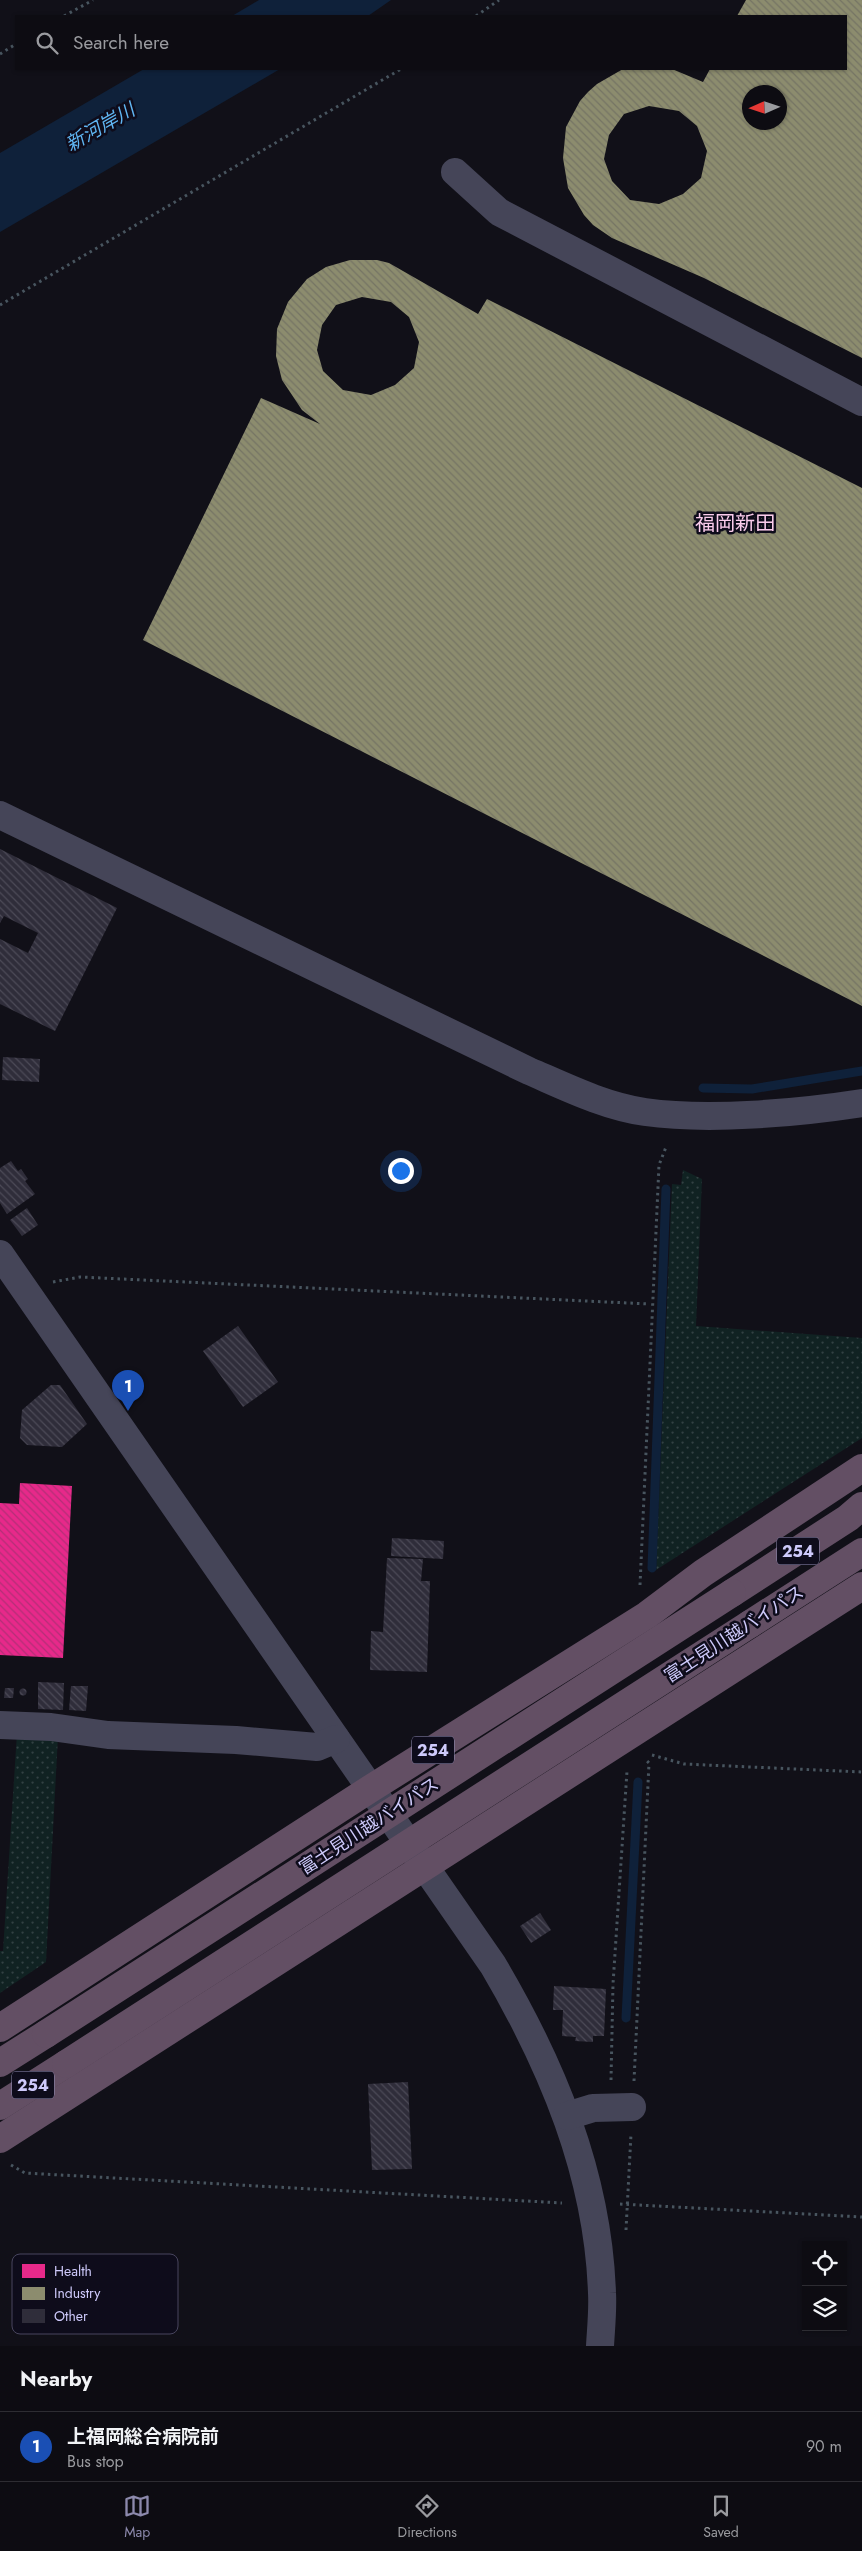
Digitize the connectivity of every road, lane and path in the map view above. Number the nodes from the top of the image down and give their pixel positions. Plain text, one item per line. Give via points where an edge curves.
1 (93, 0) edge
2 (499, 0) edge
3 (66, 15) edge
4 (477, 15) edge
5 (15, 45) edge
6 (0, 54) edge
7 (399, 70) edge
8 (455, 172) dead end
9 (0, 305) edge
10 (862, 402) edge
11 (0, 815) edge
12 (862, 1103) edge
13 (666, 1147) dead end
14 (2, 1262) edge
15 (26, 1291) junction
16 (649, 1304) dead end
17 (862, 1468) edge
18 (862, 1506) edge
19 (862, 1552) edge
20 (862, 1586) edge
21 (648, 1615) junction
22 (0, 1725) edge
23 (336, 1739) junction
24 (652, 1755) dead end
25 (644, 1757) dead end
26 (631, 1764) dead end
27 (862, 1772) edge
28 (370, 1789) junction
29 (424, 1868) junction
30 (0, 2028) edge
31 (0, 2063) edge
32 (0, 2106) edge
33 (621, 2108) junction
34 (568, 2116) junction
35 (0, 2139) edge
36 (8, 2164) dead end
37 (591, 2203) junction
38 (627, 2204) junction
39 (862, 2217) edge
40 (600, 2346) edge

1 - 3 path
2 - 4 path
5 - 6 path
7 - 9 path
8 - 10 street via 499,212
11 - 12 street via 529,1071 596,1100 644,1112 700,1116 824,1109
13 - 21 path via 659,1165 640,1576 641,1596
14 - 15 street
15 - 16 path via 80,1277
15 - 23 street
17 - 21 highway, 254 via 703,1572
18 - 31 highway, 富士見川越バイパス / 254, bridge via 732,1593
19 - 32 highway, 富士見川越バイパス / 254, bridge
20 - 29 highway, 254
21 - 28 highway, 254
22 - 23 street via 51,1727 108,1735 317,1746
23 - 28 street
24 - 27 path via 684,1764
25 - 33 path via 649,1763
26 - 33 path via 627,1771 613,1984
28 - 29 street
28 - 30 highway, 254
29 - 34 street via 492,1965 522,2016
29 - 35 highway, 254
33 - 34 street via 593,2108
33 - 38 path
34 - 37 street
36 - 37 path via 26,2173
37 - 38 path
37 - 40 street via 602,2293
38 - 39 path

